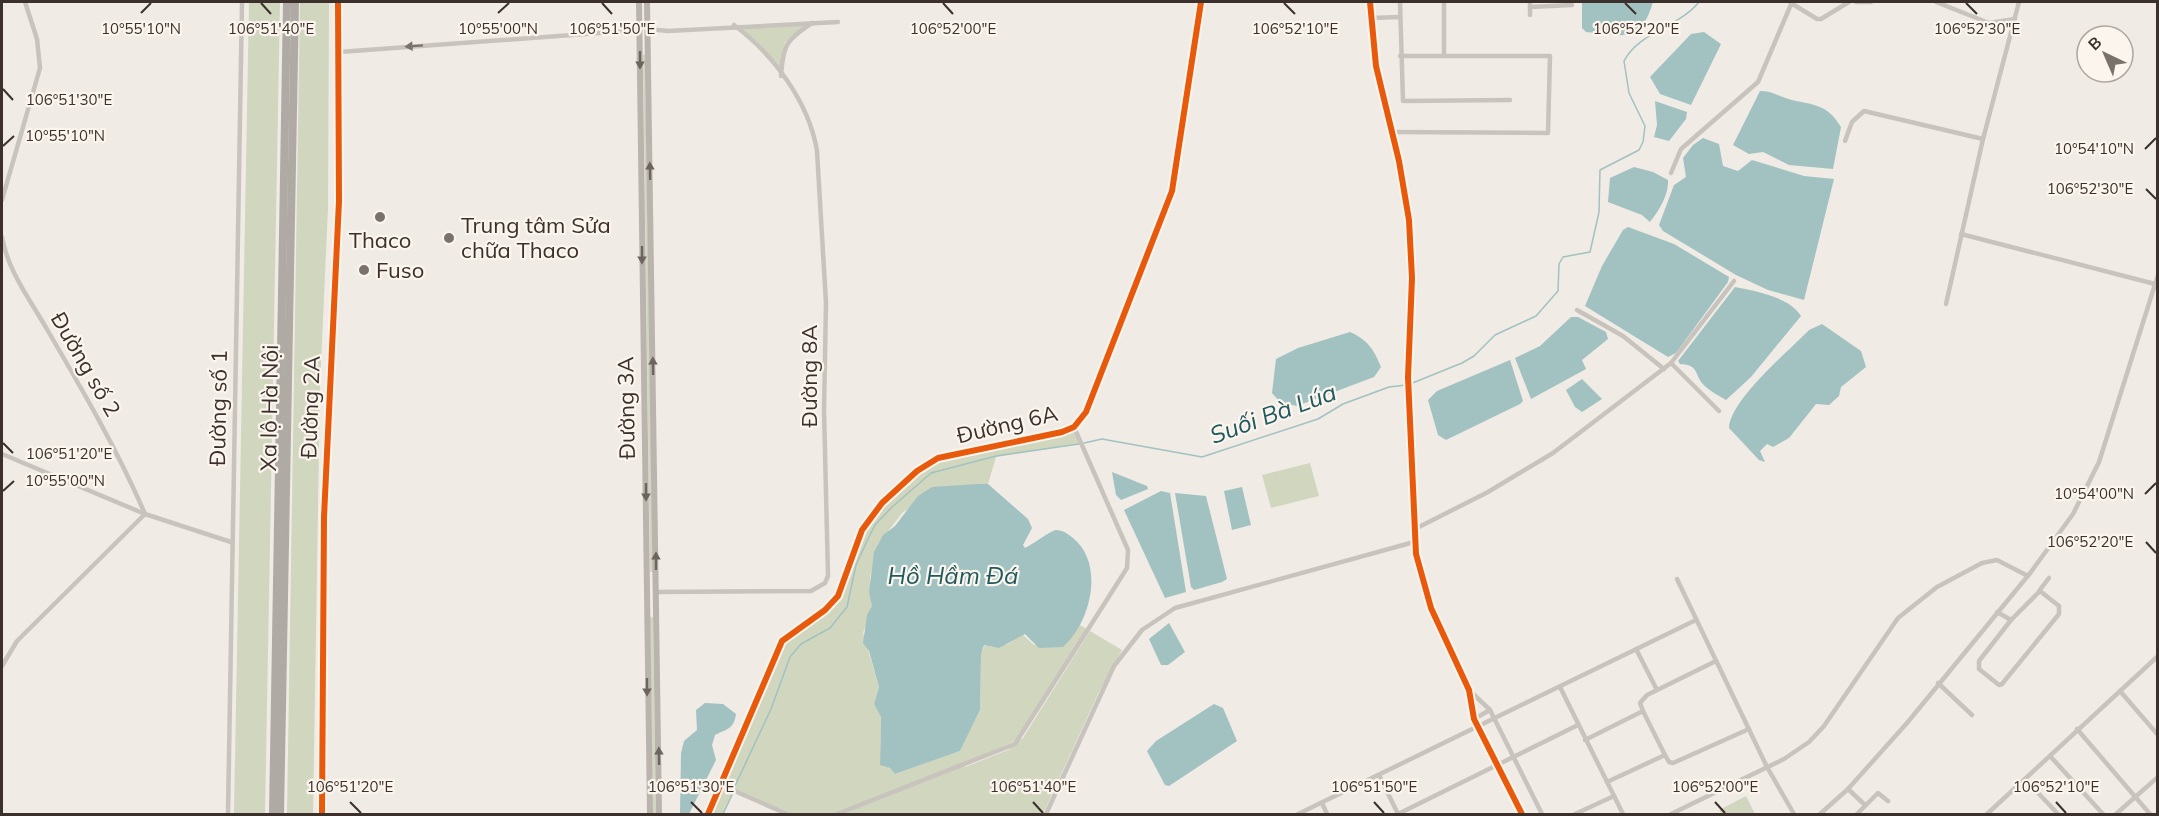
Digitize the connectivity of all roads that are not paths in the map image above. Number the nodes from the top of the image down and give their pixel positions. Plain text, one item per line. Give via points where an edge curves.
1 (25, 2) edge
2 (242, 2) edge
3 (287, 2) edge
4 (295, 2) edge
5 (338, 2) edge
6 (639, 2) edge
7 (647, 2) edge
8 (1201, 2) edge
9 (1370, 2) edge
10 (1400, 2) edge
11 (1444, 2) edge
12 (1792, 2) edge
13 (1849, 2) edge
14 (1856, 2) edge
15 (1871, 2) edge
16 (1936, 2) edge
17 (2019, 2) edge
18 (1530, 4) edge
19 (1572, 5) dead end
20 (1530, 15) dead end
21 (1400, 17) junction
22 (1371, 18) junction
23 (2015, 19) junction
24 (814, 22) junction
25 (838, 22) dead end
26 (734, 25) junction
27 (644, 30) junction
28 (339, 52) junction
29 (1400, 56) junction
30 (1443, 56) junction
31 (782, 76) junction
32 (1510, 100) dead end
33 (1391, 132) junction
34 (1983, 139) junction
35 (1845, 141) dead end
36 (1671, 173) dead end
37 (2, 200) edge
38 (1961, 234) junction
39 (2, 237) edge
40 (2157, 275) edge
41 (1734, 281) dead end
42 (2155, 284) junction
43 (1946, 304) dead end
44 (1577, 310) dead end
45 (1671, 363) junction
46 (1664, 369) junction
47 (1719, 411) dead end
48 (1074, 426) junction
49 (2, 454) edge
50 (145, 514) junction
51 (1413, 530) junction
52 (231, 542) junction
53 (1414, 542) junction
54 (2028, 576) junction
55 (2049, 578) dead end
56 (1677, 579) dead end
57 (2039, 591) junction
58 (647, 592) junction
59 (656, 592) junction
60 (1997, 612) junction
61 (1696, 620) junction
62 (2012, 620) junction
63 (1636, 649) junction
64 (2157, 658) edge
65 (1716, 661) junction
66 (2, 666) edge
67 (1938, 683) junction
68 (1560, 687) junction
69 (1469, 690) junction
70 (1657, 690) junction
71 (2120, 691) junction
72 (1490, 710) junction
73 (1643, 711) junction
74 (1972, 715) dead end
75 (1474, 719) junction
76 (1495, 719) junction
77 (1578, 725) junction
78 (1478, 727) junction
79 (1749, 729) junction
80 (2077, 729) junction
81 (2157, 735) edge
82 (1585, 740) junction
83 (1665, 755) junction
84 (2050, 756) junction
85 (1514, 757) junction
86 (1497, 765) junction
87 (1767, 767) junction
88 (1379, 775) junction
89 (2157, 777) edge
90 (2025, 779) junction
91 (1607, 782) junction
92 (724, 787) junction
93 (1848, 789) junction
94 (1614, 796) junction
95 (2135, 797) junction
96 (1888, 801) dead end
97 (1322, 803) junction
98 (1865, 805) junction
99 (228, 814) edge
100 (273, 814) edge
101 (280, 814) edge
102 (321, 814) edge
103 (650, 814) edge
104 (659, 814) edge
105 (708, 814) edge
106 (787, 814) edge
107 (837, 814) edge
108 (1046, 814) edge
109 (1298, 814) edge
110 (1328, 814) edge
111 (1398, 814) edge
112 (1522, 814) edge
113 (1542, 814) edge
114 (1575, 814) edge
115 (1623, 814) edge
116 (1671, 814) edge
117 (1794, 814) edge
118 (1820, 814) edge
119 (1857, 814) edge
120 (1987, 814) edge
121 (2058, 814) edge
122 (2103, 814) edge
123 (2116, 814) edge
124 (2150, 814) edge

1 - 37 street via 38,39 40,68
2 - 52 street, Đường số 1
3 - 100 highway, Xa lộ Hà Nội
4 - 101 highway, Xa lộ Hà Nội
5 - 28 street, Đường 2A
6 - 27 street, Đường 3A
7 - 27 street, Đường 3A
8 - 48 street, Đường 6A via 1172,192 1086,412
9 - 22 street
10 - 21 street
11 - 30 street
12 - 13 street via 1821,19
12 - 36 street via 1758,82 1681,148
14 - 15 street
16 - 23 street via 1989,23
17 - 23 street
18 - 19 street
18 - 20 street
21 - 22 street
21 - 29 street
22 - 33 street via 1376,66
23 - 34 street
24 - 25 street
24 - 26 street
24 - 31 street via 787,43
26 - 27 street
26 - 31 street, Đường 8A via 757,45
27 -> 28 street
27 -> 58 street, Đường 3A
59 -> 27 street, Đường 3A
28 - 102 street, Đường 2A via 339,201 324,516
29 - 30 street
29 - 32 street via 1401,96 1406,102
30 - 33 street via 1550,56 1548,133
31 - 59 street, Đường 8A via 807,116 817,151 826,303 828,576 825,583 811,591
33 - 51 street via 1401,171 1410,240 1408,378
34 - 35 street via 1864,111 1852,122
34 - 38 street
38 - 42 street
38 - 43 street
39 - 50 street, Đường số 2 via 17,279 102,427
40 - 42 street
41 - 45 street
42 - 54 street via 2098,462 2073,514
44 - 46 street via 1623,336
45 - 46 street
45 - 47 street
46 - 51 street via 1553,453
48 - 92 street, Đường 6A via 1062,432 938,458 916,471 882,503 858,539 838,596 782,641
48 - 107 street via 1128,550 1127,568 1022,737 1007,749
49 - 50 street
50 - 52 street
50 - 66 street via 17,641
51 - 53 street
52 - 99 street, Đường số 1
53 - 69 street via 1431,608
53 - 108 street via 1197,600 1157,618 1129,644 1114,666
54 - 60 street
54 - 87 street via 1997,560 1982,563 1912,604 1877,645 1824,726 1796,752
55 - 57 street
56 - 61 street
57 - 62 street
57 - 62 street via 2059,606 2058,616 1999,685 1979,669 1979,661
58 - 59 street
58 -> 103 street, Đường 3A
104 -> 59 street, Đường 3A
60 - 62 street
60 - 67 street
61 - 63 street
61 - 65 street
63 - 68 street
63 - 70 street
64 - 71 street
65 - 70 street
65 - 79 street
67 - 74 street
67 - 93 street
68 - 76 street
68 - 77 street
69 - 72 street
69 - 75 street
70 - 73 street via 1642,698
71 - 80 street
71 - 81 street
72 - 75 street
72 - 76 street
73 - 82 street
73 - 83 street
75 - 78 street
76 - 78 street
76 - 85 street
77 - 82 street
77 - 85 street
78 - 86 street
78 - 88 street
79 - 83 street via 1673,763
79 - 87 street
80 - 84 street
80 - 95 street
82 - 91 street
83 - 91 street
84 - 90 street
84 - 122 street
85 - 86 street
85 - 113 street
86 - 111 street
86 - 112 street
87 - 116 street
87 - 117 street
88 - 97 street
88 - 111 street
89 - 95 street
90 - 120 street
90 - 121 street
91 - 94 street
92 - 105 street, Đường 6A
92 - 106 street
93 - 98 street
93 - 118 street
94 - 114 street
94 - 115 street
95 - 123 street
95 - 124 street
96 - 98 street via 1878,793
97 - 109 street
97 - 110 street
98 - 119 street

